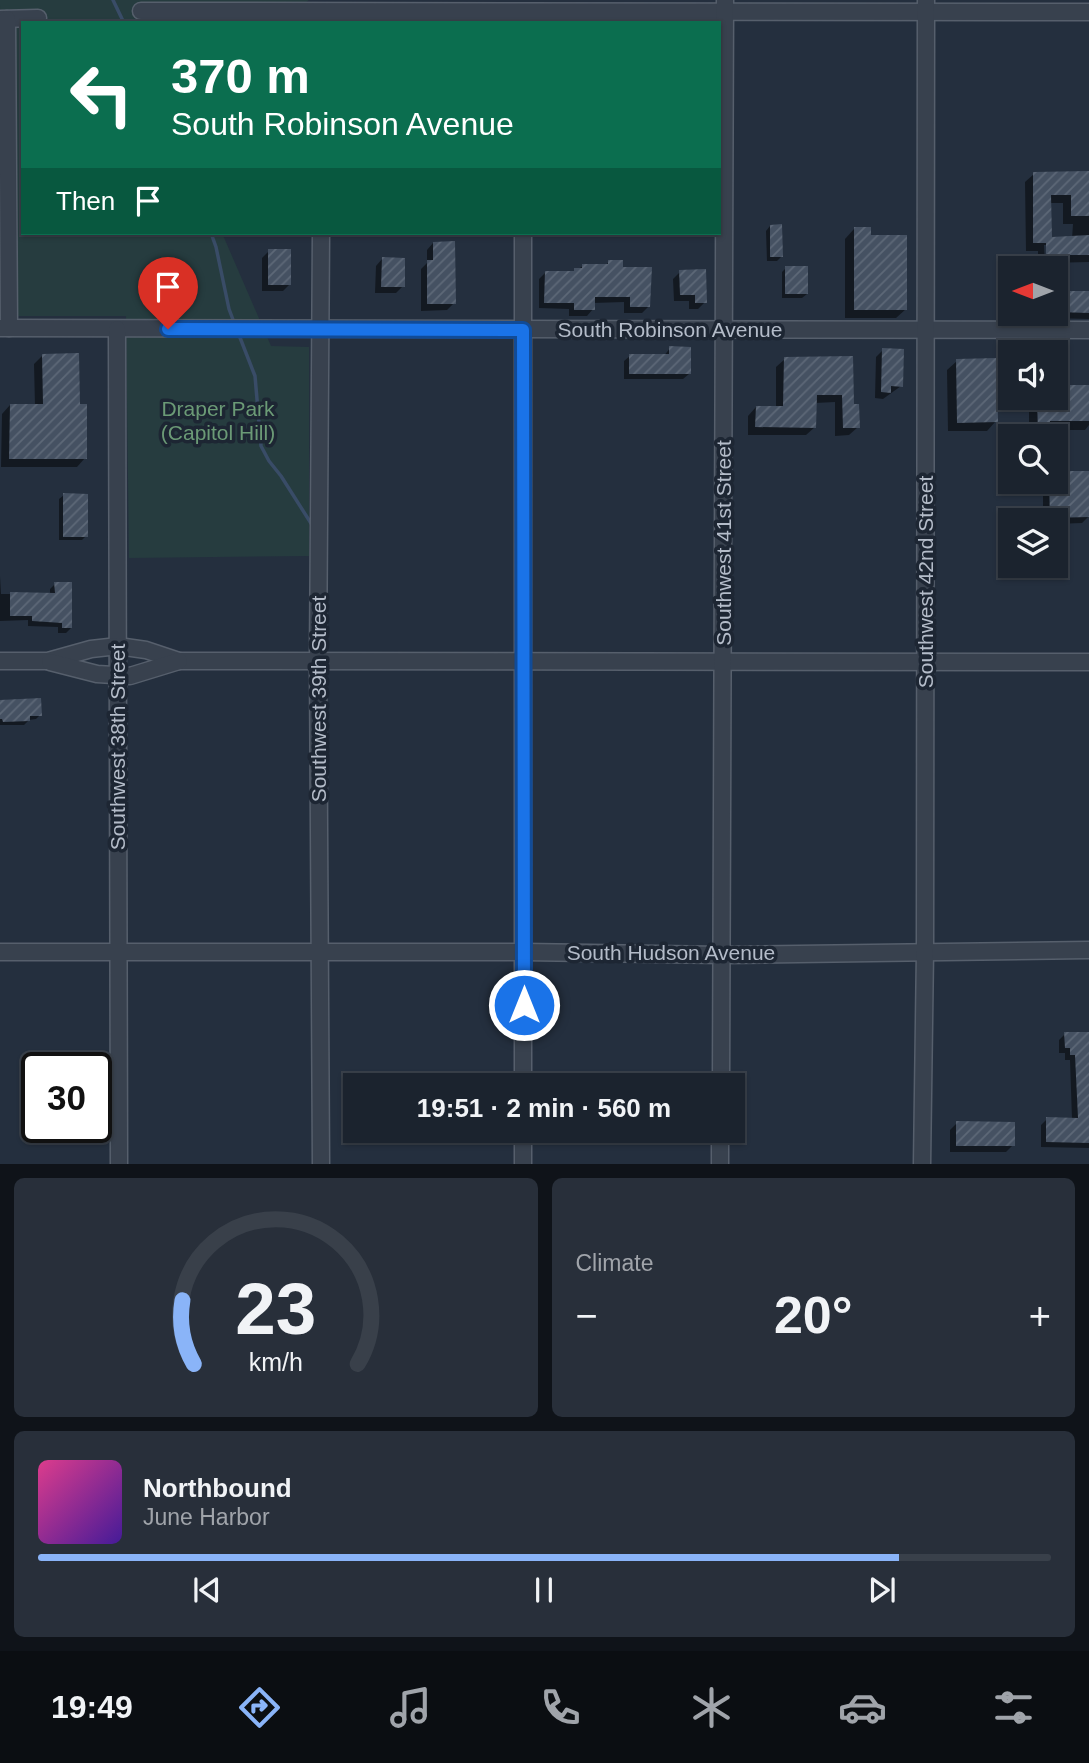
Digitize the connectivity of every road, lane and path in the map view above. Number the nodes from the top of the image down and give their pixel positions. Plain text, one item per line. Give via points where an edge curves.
1 (725, 6) edge
2 (926, 6) edge
3 (141, 11) dead end
4 (320, 12) edge
5 (522, 12) edge
6 (1089, 12) edge
7 (38, 18) dead end
8 (3, 19) edge
9 (321, 235) edge
10 (523, 235) edge
11 (4, 328) edge
12 (117, 329) junction
13 (321, 330) junction
14 (523, 330) junction
15 (725, 330) junction
16 (926, 330) junction
17 (1089, 330) edge
18 (118, 646) junction
19 (0, 661) edge
20 (48, 661) junction
21 (179, 661) junction
22 (318, 662) junction
23 (723, 662) junction
24 (926, 662) junction
25 (523, 663) junction
26 (1089, 663) edge
27 (117, 676) junction
28 (1089, 950) edge
29 (0, 951) edge
30 (925, 951) junction
31 (118, 952) junction
32 (320, 952) junction
33 (524, 952) junction
34 (723, 955) junction
35 (523, 1073) edge
36 (721, 1073) edge
37 (523, 1143) edge
38 (720, 1143) edge
39 (118, 1164) edge
40 (321, 1164) edge
41 (523, 1164) edge
42 (720, 1164) edge
43 (922, 1164) edge

1 - 2 street
1 - 5 street
1 - 15 street, Southwest 41st Street
2 - 6 street
2 - 16 street, Southwest 42nd Street
3 - 4 street
4 - 5 street
7 - 8 street
8 - 11 street
9 - 13 street, Southwest 39th Street
10 - 14 street
11 - 12 street, South Robinson Avenue
12 - 13 street, South Robinson Avenue
12 - 18 street, Southwest 38th Street
13 - 14 street, South Robinson Avenue
13 - 22 street, Southwest 39th Street
14 - 15 street, South Robinson Avenue
14 - 25 street
15 - 16 street, South Robinson Avenue
15 - 23 street, Southwest 41st Street
16 - 17 street, South Robinson Avenue
16 - 24 street, Southwest 42nd Street
18 - 20 street
18 - 21 street
18 - 27 street, Southwest 38th Street
19 - 20 street
20 - 27 street
21 - 22 street
21 - 27 street via 138,676
22 - 25 street
22 - 32 street, Southwest 39th Street
23 - 24 street
23 - 25 street
23 - 34 street, Southwest 41st Street
24 - 26 street
24 - 30 street, Southwest 42nd Street
25 - 33 street
27 - 31 street, Southwest 38th Street
28 - 30 street, South Hudson Avenue
29 - 31 street, South Hudson Avenue
30 - 34 street, South Hudson Avenue
30 - 43 street, Southwest 42nd Street
31 - 32 street, South Hudson Avenue
31 - 39 street, Southwest 38th Street
32 - 33 street, South Hudson Avenue
32 - 40 street, Southwest 39th Street
33 - 34 street, South Hudson Avenue
33 - 35 street
34 - 36 street, Southwest 41st Street
37 - 41 street
38 - 42 street

